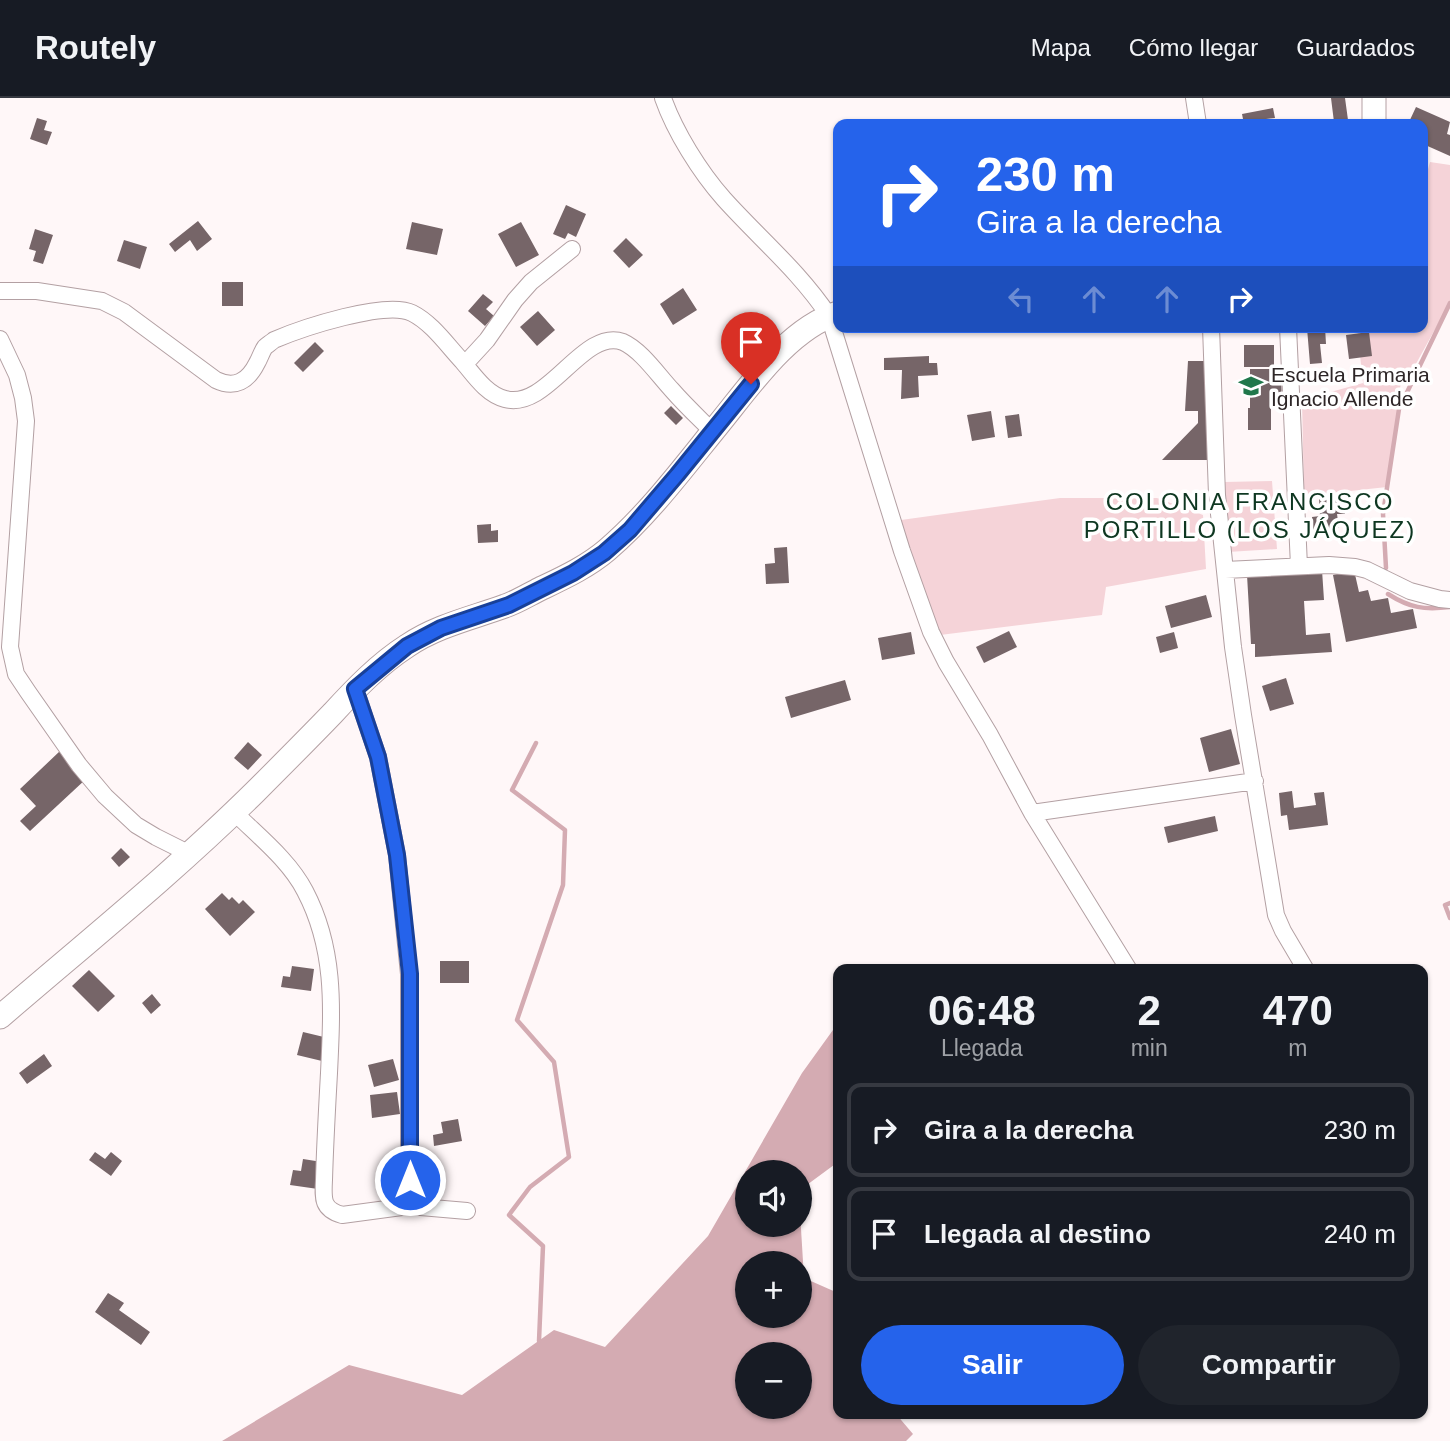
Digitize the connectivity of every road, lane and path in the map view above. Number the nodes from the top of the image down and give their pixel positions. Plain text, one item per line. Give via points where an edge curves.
1 (663, 98) edge
2 (1194, 98) edge
3 (1374, 98) edge
4 (1197, 119) edge
5 (1374, 119) edge
6 (572, 248) dead end
7 (0, 291) edge
8 (833, 314) edge
9 (833, 315) edge
10 (839, 333) edge
11 (1211, 333) edge
12 (1288, 333) edge
13 (0, 339) edge
14 (465, 364) junction
15 (713, 432) junction
16 (1299, 566) junction
17 (1225, 570) junction
18 (1450, 600) edge
19 (355, 689) junction
20 (1255, 781) junction
21 (234, 812) junction
22 (1032, 813) junction
23 (190, 854) junction
24 (1125, 964) edge
25 (1302, 964) edge
26 (0, 1017) edge
27 (410, 1206) junction
28 (467, 1211) dead end

1 - 8 street via 685,145 723,198
2 - 4 street
3 - 5 street
6 - 14 street via 531,282
7 - 14 street via 37,291 102,301 224,384 243,380 274,340 387,309 413,313
9 - 15 street via 810,326 787,345
10 - 22 street via 902,551 931,632
11 - 17 street via 1217,495
12 - 16 street
13 - 23 street via 17,374 26,421 10,647 16,674 79,765 112,803 136,825
14 - 15 street via 484,386 503,399 517,400 535,394 597,344 611,339 643,357
15 - 19 street via 630,530 604,553 509,605 441,628 407,646
16 - 17 street
16 - 18 street via 1355,567 1410,591
17 - 20 street
19 - 21 street
19 - 27 street via 378,757 397,855 410,974
20 - 22 street
20 - 25 street via 1276,915
21 - 23 street
21 - 27 street via 287,864 305,889 325,944 331,982 327,1208 342,1215
22 - 24 street
23 - 26 street
27 - 28 street

